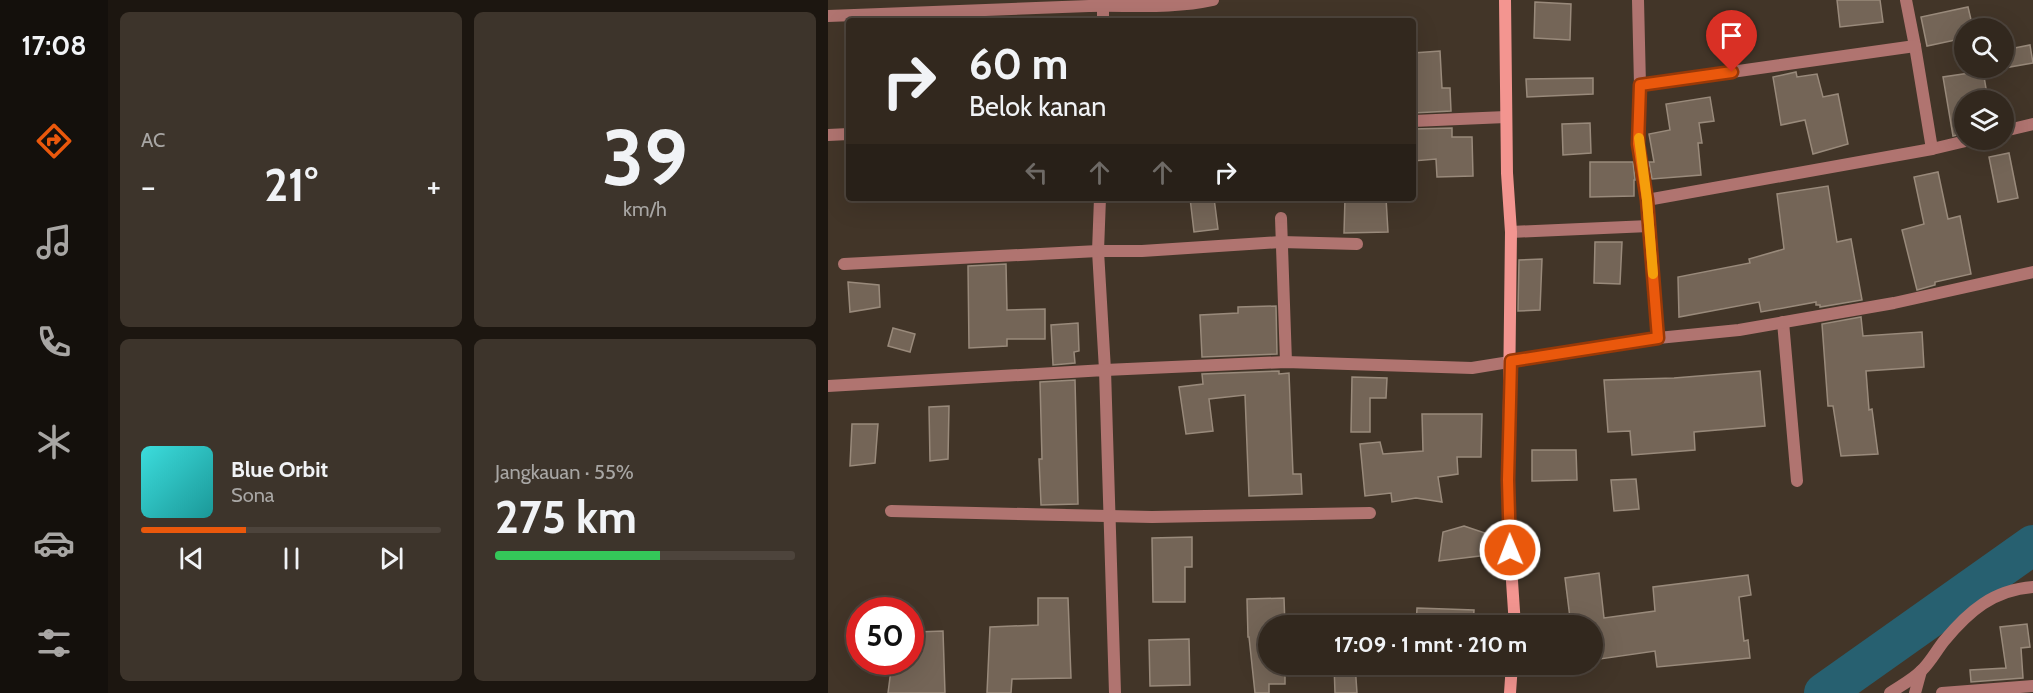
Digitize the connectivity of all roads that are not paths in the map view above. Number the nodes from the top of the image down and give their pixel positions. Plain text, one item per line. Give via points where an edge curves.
1 (1213, 0) edge
2 (1505, 0) edge
3 (1638, 0) edge
4 (1906, 0) edge
5 (1103, 3) edge
6 (828, 16) edge
7 (1915, 46) junction
8 (1640, 85) junction
9 (1506, 117) junction
10 (1416, 121) edge
11 (2033, 124) edge
12 (2014, 129) edge
13 (846, 134) edge
14 (828, 135) edge
15 (1954, 144) edge
16 (1932, 149) junction
17 (1647, 200) junction
18 (1100, 201) edge
19 (1281, 218) dead end
20 (1649, 226) junction
21 (1511, 232) junction
22 (1281, 242) junction
23 (1358, 244) dead end
24 (1098, 251) junction
25 (844, 264) dead end
26 (2033, 272) edge
27 (1783, 322) junction
28 (1658, 338) junction
29 (1511, 361) junction
30 (1286, 362) junction
31 (1105, 370) junction
32 (828, 386) edge
33 (1797, 481) dead end
34 (891, 511) dead end
35 (1370, 513) dead end
36 (1109, 516) junction
37 (2033, 587) edge
38 (1514, 615) edge
39 (1921, 671) junction
40 (1511, 675) edge
41 (2033, 686) edge
42 (1115, 693) edge
43 (1509, 693) edge
44 (1890, 693) edge
45 (1915, 693) edge
46 (1942, 693) edge

1 - 5 street via 1173,6
2 - 9 main road
3 - 8 street
4 - 7 street
5 - 6 street
7 - 8 street
7 - 16 street
8 - 17 street via 1638,144
9 - 10 street
9 - 21 main road
11 - 12 street
13 - 14 street
15 - 16 street
16 - 17 street
17 - 20 street
18 - 24 street
19 - 22 street
20 - 21 street
20 - 28 street
21 - 29 main road
22 - 23 street
22 - 24 street
22 - 30 street
24 - 25 street
24 - 31 street
26 - 27 street via 1894,303
27 - 28 street
27 - 33 street
28 - 29 street
29 - 30 street via 1472,368
29 - 38 main road via 1508,480
30 - 31 street
31 - 32 street
31 - 36 street
34 - 36 street
35 - 36 street
36 - 42 street
37 - 39 street via 2007,591 1979,605 1944,640
39 - 44 street
39 - 45 street
40 - 43 main road
41 - 46 street

